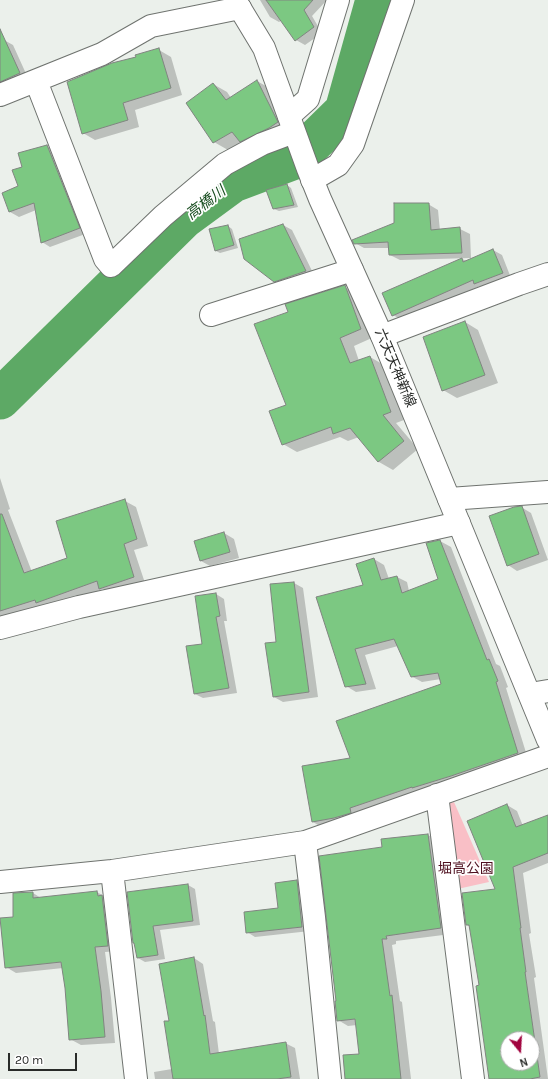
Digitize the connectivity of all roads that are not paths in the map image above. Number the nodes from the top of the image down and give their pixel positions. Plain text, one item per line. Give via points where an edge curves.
1 (338, 0) edge
2 (402, 0) edge
3 (237, 4) edge
4 (36, 81) junction
5 (0, 95) edge
6 (292, 124) junction
7 (310, 174) junction
8 (352, 270) junction
9 (548, 274) edge
10 (210, 316) dead end
11 (382, 336) junction
12 (548, 492) edge
13 (449, 499) junction
14 (458, 524) junction
15 (0, 628) edge
16 (539, 692) edge
17 (548, 740) edge
18 (548, 756) edge
19 (437, 795) junction
20 (305, 842) junction
21 (112, 871) junction
22 (0, 882) edge
23 (136, 1079) edge
24 (330, 1079) edge
25 (473, 1079) edge

1 - 6 street via 308,99
2 - 7 street via 353,144 338,165
3 - 4 street via 151,26 102,54
3 - 6 street, 六天天神新線 via 264,48
4 - 5 street
4 - 6 street via 105,259 111,266 162,216 225,164
6 - 7 street, 六天天神新線
7 - 8 street, 六天天神新線
8 - 10 street
8 - 11 street, 六天天神新線
9 - 11 street
11 - 13 street, 六天天神新線
12 - 13 street
13 - 14 street, 六天天神新線
14 - 15 street via 79,607
14 - 16 street, 六天天神新線
16 - 17 street, 六天天神新線
18 - 19 street
19 - 20 street
19 - 25 street
20 - 21 street
20 - 24 street
21 - 22 street
21 - 23 street

